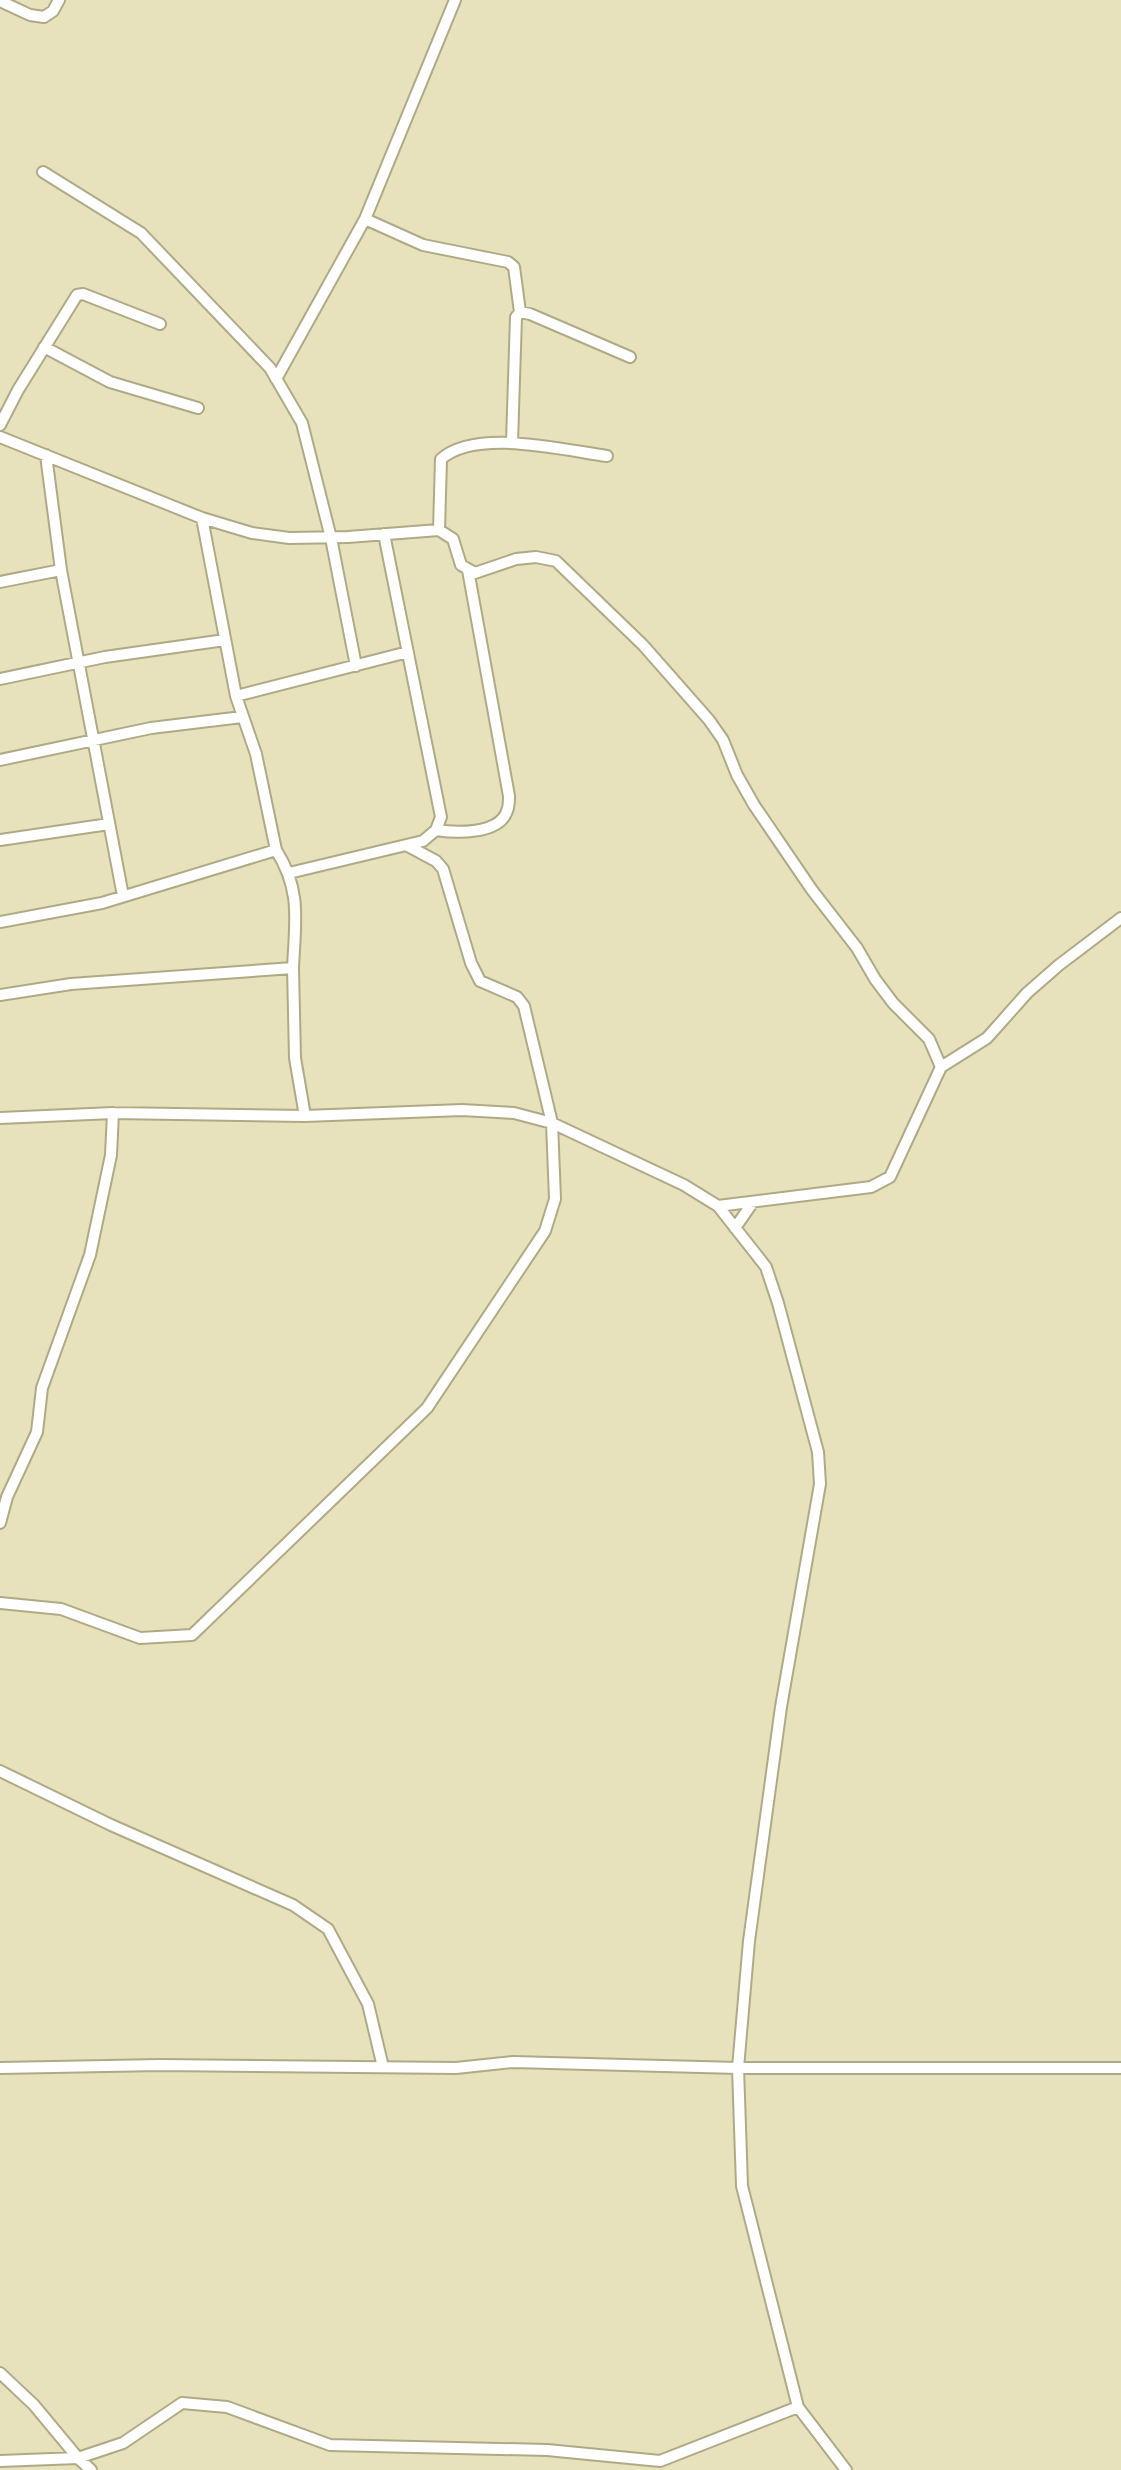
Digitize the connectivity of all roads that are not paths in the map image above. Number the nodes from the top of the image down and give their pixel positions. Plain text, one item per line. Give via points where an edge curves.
1 (58, 0) edge
2 (455, 0) edge
3 (0, 2) edge
4 (43, 172) dead end
5 (365, 219) junction
6 (520, 312) junction
7 (160, 324) dead end
8 (44, 347) junction
9 (630, 357) dead end
10 (276, 379) junction
11 (198, 408) dead end
12 (0, 425) edge
13 (0, 437) edge
14 (512, 442) junction
15 (46, 455) junction
16 (607, 456) dead end
17 (202, 518) junction
18 (439, 530) junction
19 (384, 534) junction
20 (331, 538) junction
21 (61, 570) junction
22 (468, 570) junction
23 (0, 582) edge
24 (225, 640) junction
25 (408, 652) junction
26 (80, 663) junction
27 (356, 666) junction
28 (0, 679) edge
29 (236, 696) junction
30 (242, 717) junction
31 (94, 739) junction
32 (0, 760) edge
33 (110, 824) junction
34 (436, 830) junction
35 (0, 840) edge
36 (408, 846) junction
37 (276, 850) junction
38 (289, 873) junction
39 (123, 896) junction
40 (1121, 918) edge
41 (0, 922) edge
42 (293, 968) junction
43 (0, 995) edge
44 (941, 1067) junction
45 (113, 1113) junction
46 (305, 1116) junction
47 (0, 1118) edge
48 (552, 1123) junction
49 (753, 1202) junction
50 (718, 1206) junction
51 (735, 1228) junction
52 (0, 1523) edge
53 (0, 1604) edge
54 (0, 1771) edge
55 (383, 2067) junction
56 (0, 2068) edge
57 (738, 2068) junction
58 (1121, 2068) edge
59 (0, 2373) edge
60 (798, 2407) junction
61 (78, 2458) junction
62 (0, 2460) edge
63 (91, 2470) edge
64 (846, 2470) edge

1 - 3 street via 53,11 44,17
2 - 5 street
4 - 10 street via 141,233 270,368
5 - 6 street via 423,245 508,262 514,267
5 - 10 street
6 - 9 street
6 - 14 street via 516,317
7 - 8 street via 77,295
8 - 11 street via 110,382
8 - 12 street
10 - 20 street via 302,423
13 - 15 street
14 - 16 street
14 - 18 street via 450,451 441,459
15 - 17 street
15 - 21 street
17 - 20 street via 252,533
17 - 24 street
18 - 19 street
18 - 22 street via 453,539 461,565
19 - 20 street
19 - 25 street
20 - 27 street
21 - 23 street
21 - 26 street
22 - 34 street via 509,796 507,813 495,825 478,831
22 - 44 street via 475,573 516,559 556,561 643,645 710,720 754,805 857,948 874,979 929,1039
24 - 26 street
24 - 29 street
25 - 27 street
25 - 34 street via 441,817
26 - 28 street
26 - 31 street
27 - 29 street
29 - 30 street
30 - 31 street
30 - 37 street via 256,754
31 - 32 street
31 - 33 street
33 - 35 street
33 - 39 street
34 - 36 street via 423,841
36 - 38 street
36 - 48 street via 443,869 480,981 517,997 524,1006
37 - 38 street
37 - 39 street
38 - 42 street via 295,893
39 - 41 street
40 - 44 street via 1027,993 987,1038
42 - 43 street via 71,984
42 - 46 street via 295,1058
44 - 49 street via 890,1177 882,1183
45 - 46 street
45 - 47 street
45 - 52 street via 111,1155 90,1255 42,1388 37,1432 7,1497
46 - 48 street via 462,1110 514,1113
48 - 50 street via 684,1185
48 - 53 street via 555,1200 545,1231 427,1408 192,1635 140,1638 61,1609
49 - 50 street
49 - 51 street
50 - 51 street
51 - 57 street via 766,1267 775,1294 818,1452 820,1484 778,1731 749,1941
54 - 55 street via 293,1905 328,1929 368,2004
55 - 56 street
55 - 57 street via 456,2068 513,2062
57 - 58 street
57 - 60 street via 742,2186
59 - 61 street via 34,2405
60 - 61 street via 660,2461 547,2450 330,2445 227,2407 182,2403 123,2443
60 - 64 street
61 - 62 street
61 - 63 street

